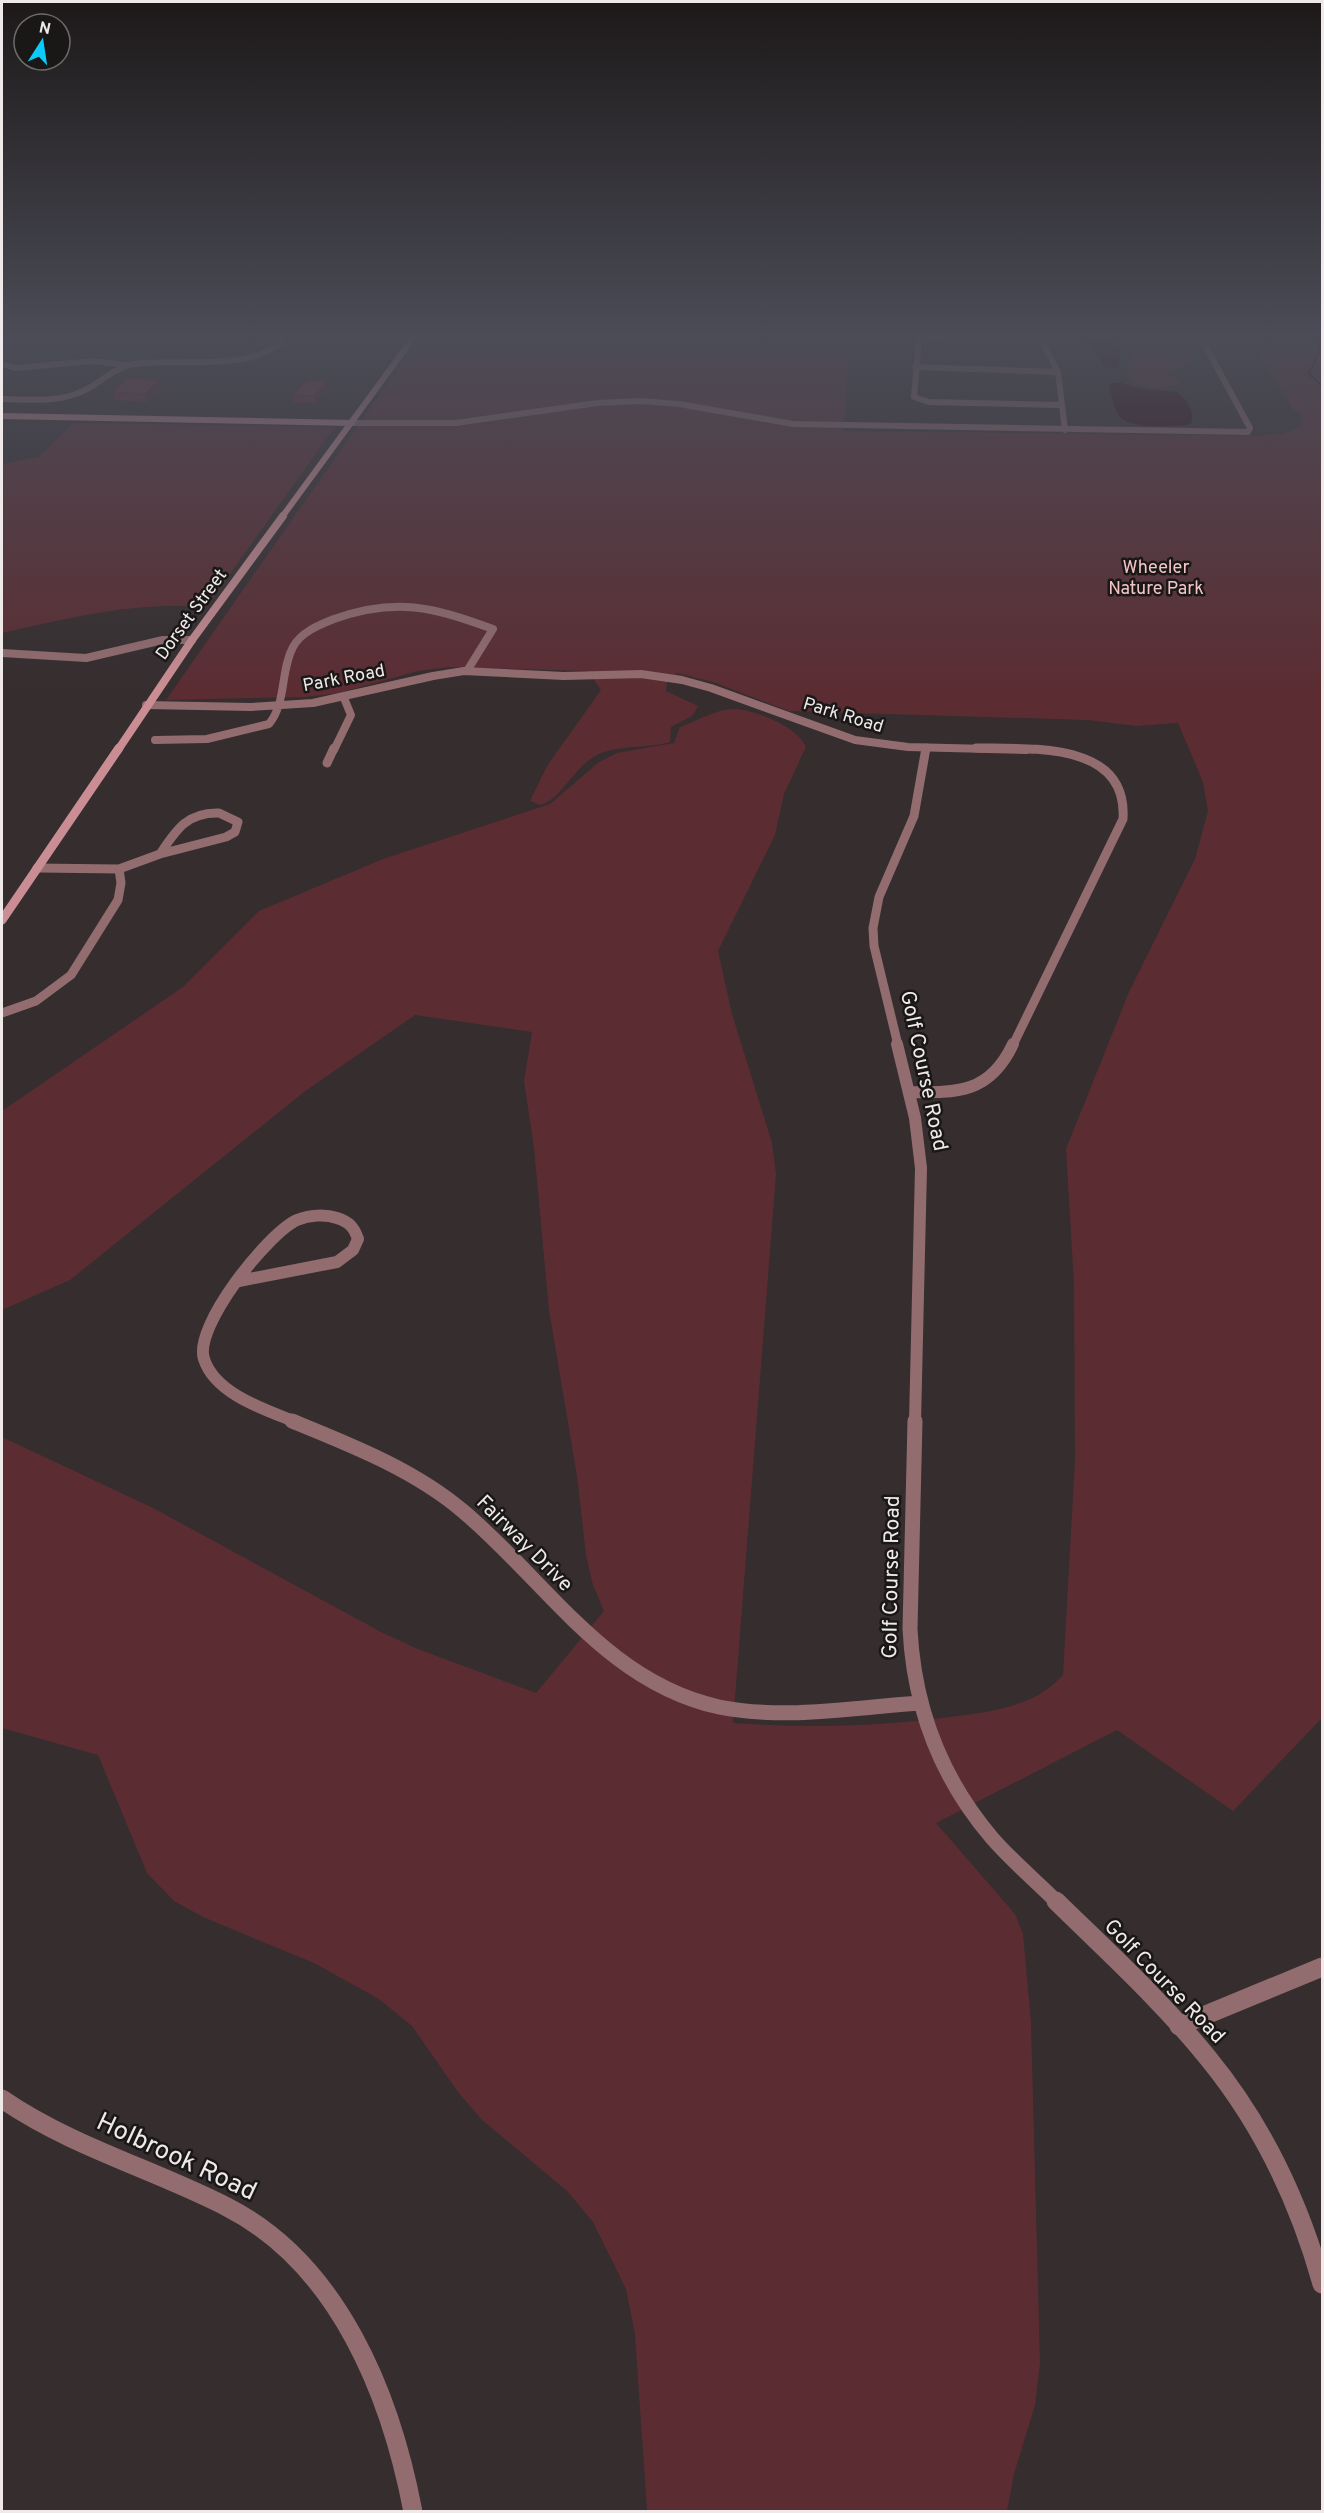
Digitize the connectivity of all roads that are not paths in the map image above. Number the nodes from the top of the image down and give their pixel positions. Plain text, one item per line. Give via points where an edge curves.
1 (331, 451) edge
2 (192, 640) junction
3 (2, 653) edge
4 (467, 671) junction
5 (344, 699) junction
6 (147, 705) junction
7 (282, 706) junction
8 (155, 740) dead end
9 (926, 748) junction
10 (327, 763) dead end
11 (160, 854) junction
12 (37, 868) junction
13 (119, 869) junction
14 (2, 920) edge
15 (2, 1013) edge
16 (909, 1092) junction
17 (239, 1281) junction
18 (918, 1703) junction
19 (1323, 1967) edge
20 (1179, 2026) junction
21 (2, 2099) edge
22 (1323, 2284) edge
23 (412, 2511) edge

1 - 2 street, Dorset Street
2 - 3 street via 163,640 86,658
2 - 6 street, Dorset Street
4 - 5 street, Park Road via 435,675
4 - 7 street via 493,629 432,607 381,604 309,629 294,645 283,677
4 - 9 street, Park Road via 679,678 724,690 843,737
5 - 7 street, Park Road
5 - 10 street via 351,715
6 - 7 street, Park Road
6 - 12 street, Dorset Street
7 - 8 street via 269,724 247,731 207,739
9 - 16 street, Golf Course Road via 915,814 876,900 872,918 874,946
9 - 16 street, Park Road via 1080,756 1104,767 1115,779 1124,810 1116,838 996,1075 971,1088
11 - 11 street via 226,837 234,832 238,822 222,814 191,818 182,823
11 - 13 street
12 - 13 street
12 - 14 street, Dorset Street
13 - 15 street via 121,883 114,908 71,975 36,1001
16 - 18 street, Golf Course Road via 919,1145 922,1200 910,1629
17 - 17 street, Fairway Drive via 280,1230 299,1218 314,1214 338,1216 350,1221 357,1230 354,1250 337,1262
17 - 18 street, Fairway Drive via 213,1314 202,1336 203,1360 214,1377 249,1400 396,1468 440,1494 480,1526 593,1643 628,1669 693,1700 745,1710 786,1713
18 - 20 street, Golf Course Road via 951,1778 986,1830
19 - 20 street
20 - 22 street, Golf Course Road via 1233,2091 1278,2166
21 - 23 street, Holbrook Road via 21,2114 72,2140 234,2211 279,2243 326,2293 354,2340 391,2418 406,2470

